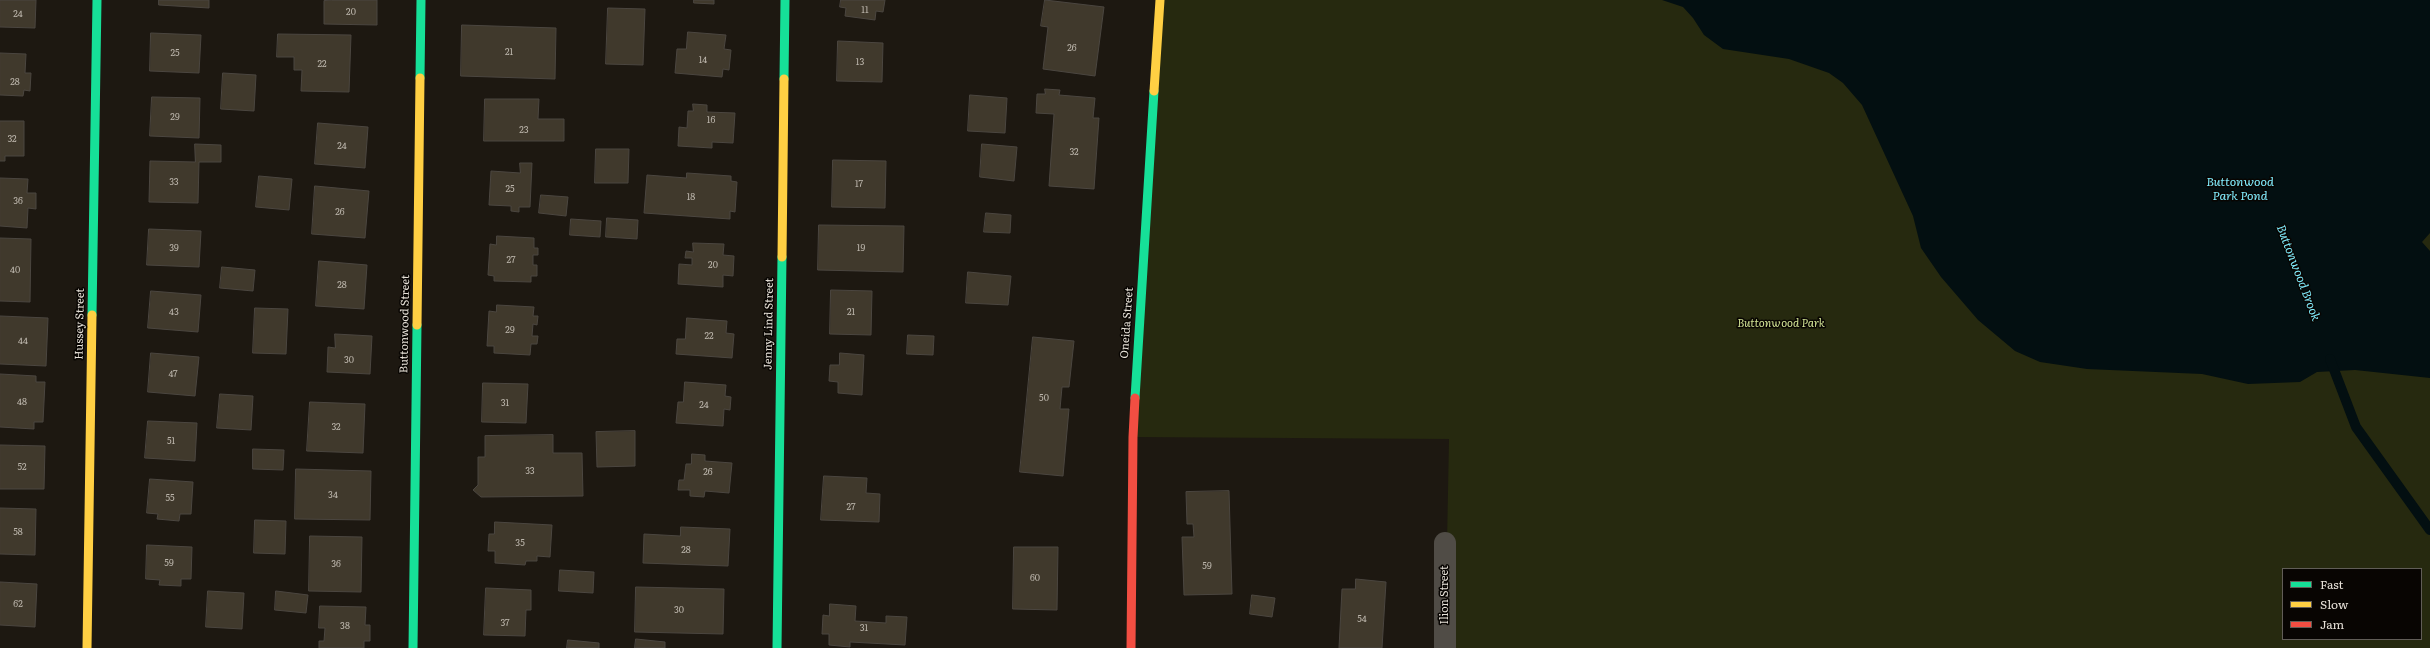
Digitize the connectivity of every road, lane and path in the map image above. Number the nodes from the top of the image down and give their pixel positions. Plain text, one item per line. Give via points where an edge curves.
1 (97, 0) edge
2 (421, 0) edge
3 (785, 0) edge
4 (1160, 0) edge
5 (1445, 543) dead end
6 (87, 648) edge
7 (413, 648) edge
8 (777, 648) edge
9 (1131, 648) edge
10 (1445, 648) edge

1 - 6 street, Hussey Street
2 - 7 street, Buttonwood Street
3 - 8 street, Jenny Lind Street
4 - 9 street, Oneida Street via 1132,437
5 - 10 street, Ilion Street

